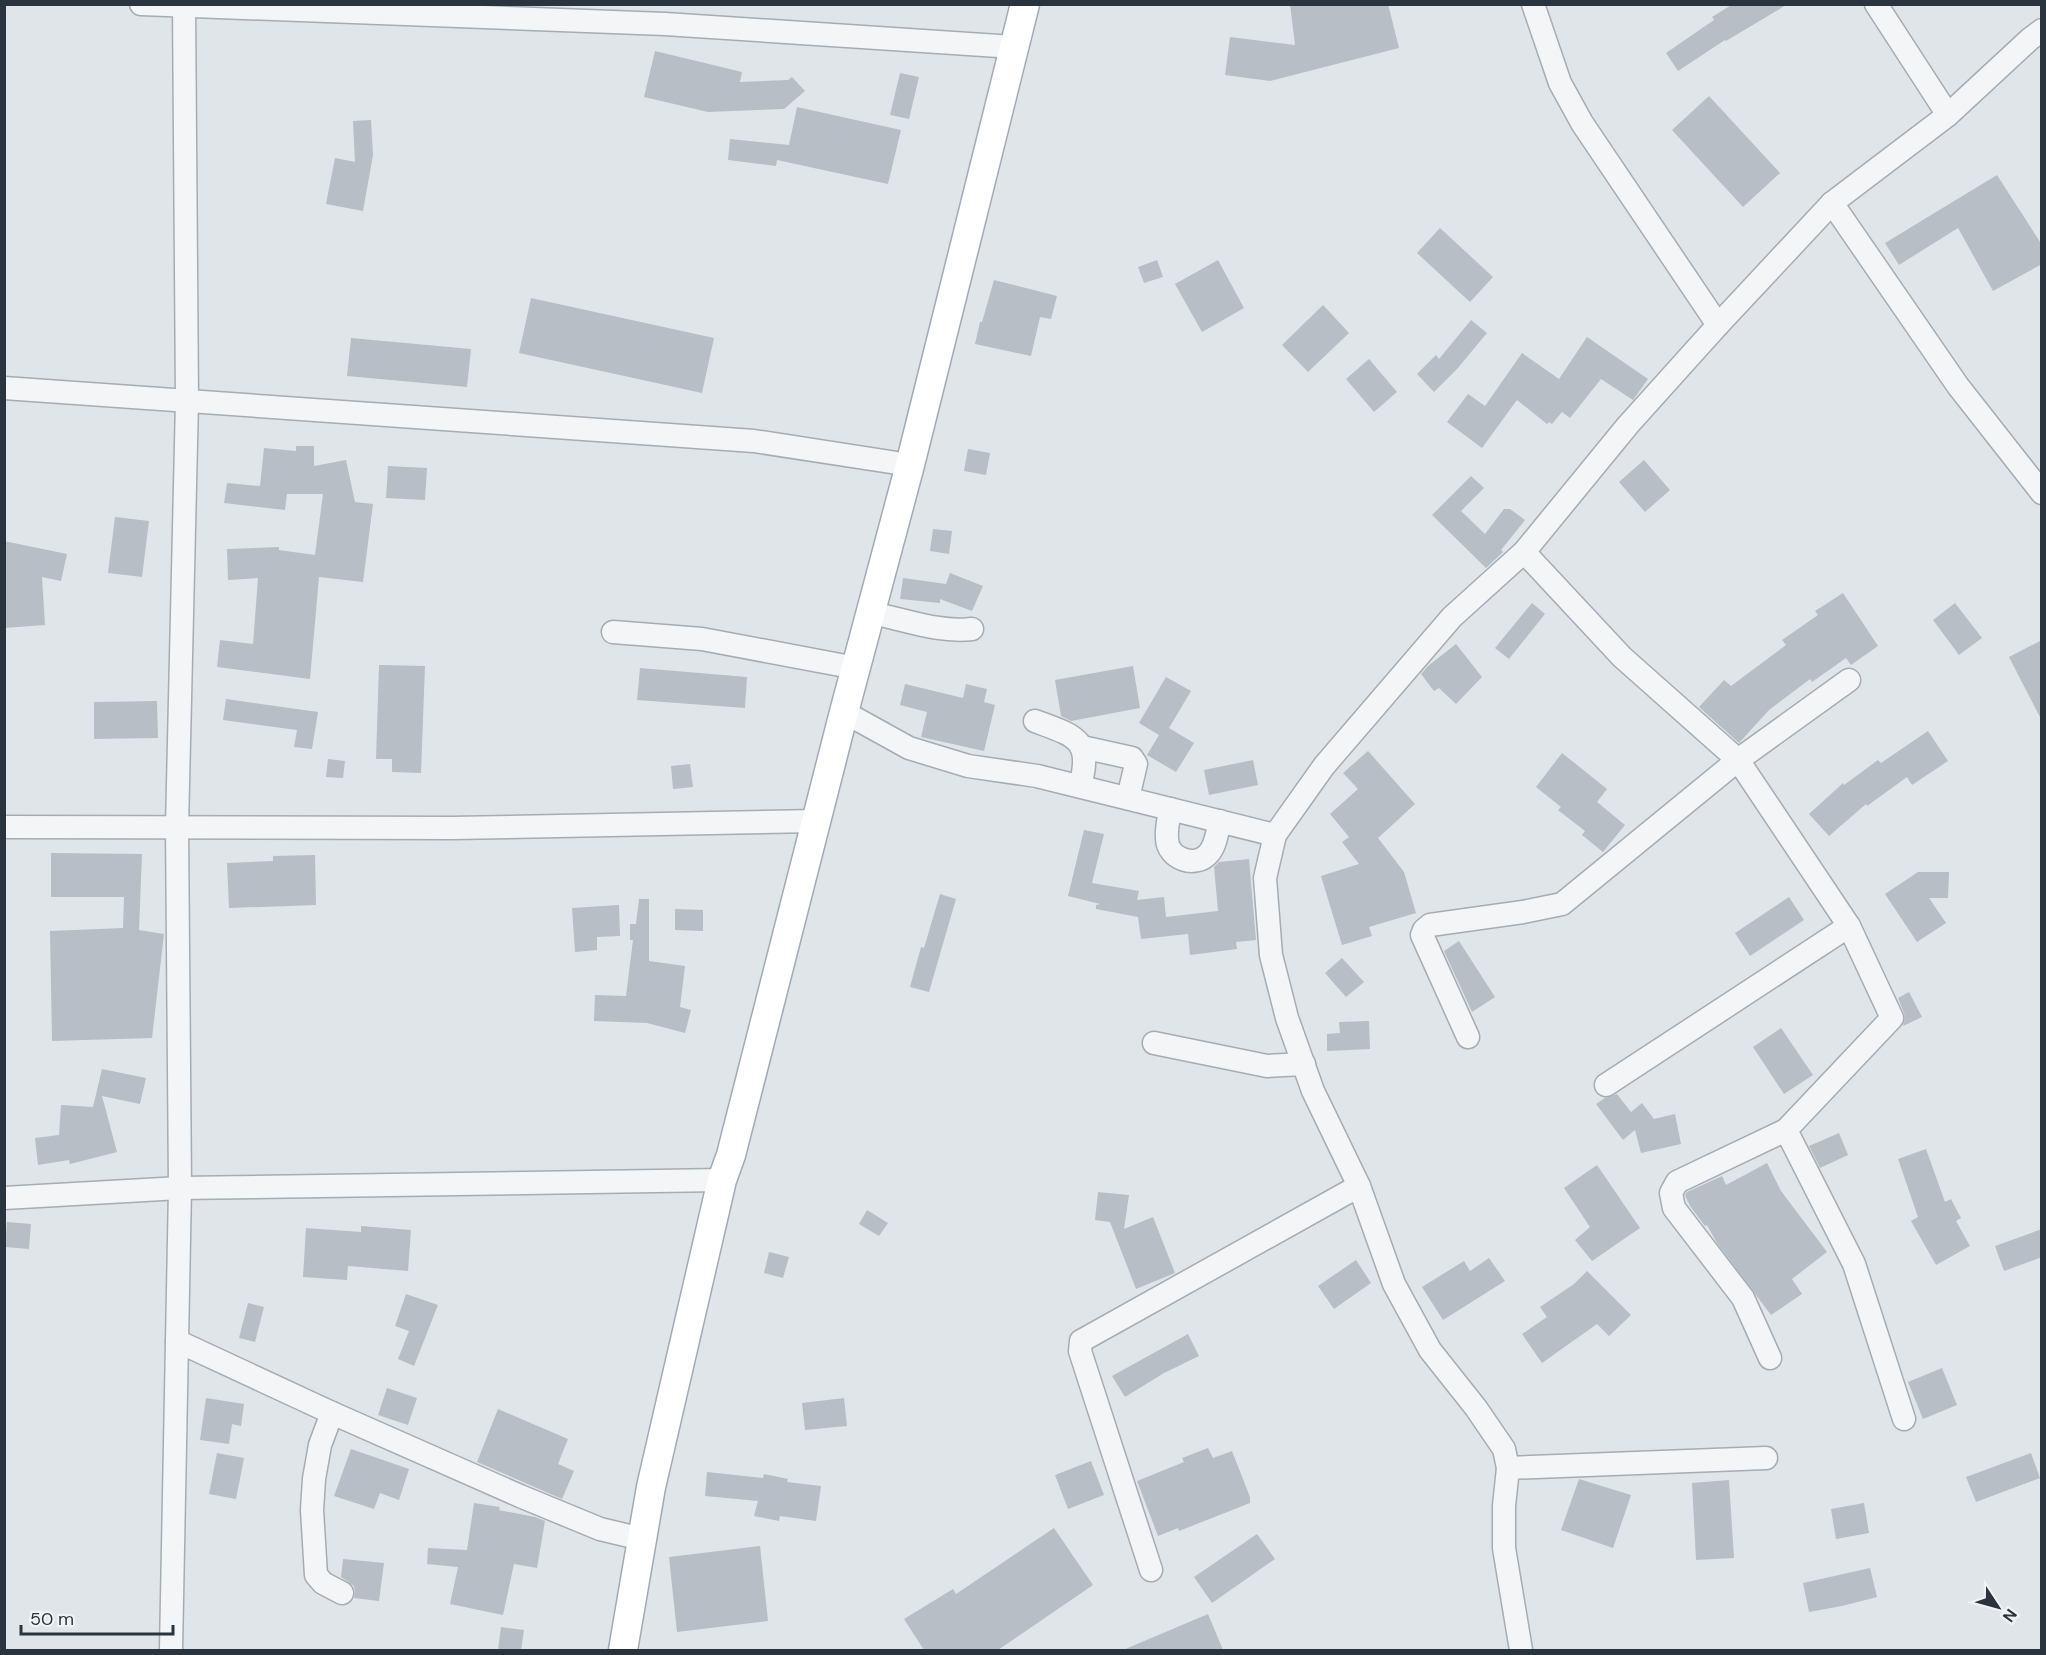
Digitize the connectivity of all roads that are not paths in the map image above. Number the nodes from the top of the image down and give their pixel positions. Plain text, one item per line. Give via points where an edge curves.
1 (141, 4) edge
2 (1025, 4) edge
3 (1533, 4) edge
4 (1876, 4) edge
5 (184, 5) edge
6 (2042, 30) edge
7 (1014, 47) junction
8 (1947, 115) junction
9 (1832, 203) junction
10 (1718, 325) junction
11 (4, 388) edge
12 (187, 400) junction
13 (910, 465) junction
14 (2042, 493) edge
15 (1524, 552) junction
16 (871, 613) junction
17 (972, 629) dead end
18 (613, 632) dead end
19 (856, 668) junction
20 (1849, 680) dead end
21 (844, 712) junction
22 (1035, 721) dead end
23 (1082, 747) junction
24 (1738, 760) junction
25 (1080, 786) junction
26 (1128, 798) junction
27 (1170, 809) junction
28 (816, 821) junction
29 (1220, 821) junction
30 (4, 827) edge
31 (177, 827) junction
32 (1275, 835) junction
33 (1849, 926) junction
34 (1468, 1037) dead end
35 (1154, 1043) dead end
36 (1304, 1064) junction
37 (1606, 1085) dead end
38 (1786, 1130) junction
39 (722, 1180) junction
40 (1359, 1186) junction
41 (180, 1188) junction
42 (4, 1198) edge
43 (177, 1341) junction
44 (1770, 1358) dead end
45 (332, 1413) junction
46 (1904, 1419) dead end
47 (1766, 1458) dead end
48 (1508, 1468) junction
49 (642, 1539) junction
50 (1151, 1570) dead end
51 (342, 1593) dead end
52 (171, 1650) edge
53 (623, 1650) edge
54 (1521, 1650) edge

1 - 5 street
2 - 7 main road
3 - 10 street via 1560,83 1582,123
4 - 8 street
5 - 7 street via 665,24
5 - 12 street
6 - 8 street
7 - 13 main road
8 - 9 street
9 - 10 street
9 - 14 street via 1959,386
10 - 15 street via 1628,425
11 - 12 street
12 - 13 street via 754,441
12 - 31 street
13 - 16 main road
15 - 24 street via 1622,657
15 - 32 street via 1452,617 1324,766
16 - 17 street via 935,628
16 - 19 main road
18 - 19 street via 702,639
19 - 21 main road
20 - 24 street
21 - 25 street via 909,748 968,766
21 - 28 main road
22 - 23 street via 1062,731
23 - 25 street via 1085,769
23 - 26 street via 1132,758 1136,764
24 - 33 street
24 - 34 street via 1562,904 1430,925 1424,930 1422,935
25 - 26 street
26 - 27 street
27 - 29 street
27 - 29 street via 1166,840 1172,853 1187,861 1199,861 1208,855
28 - 31 street via 452,828
28 - 39 main road
29 - 32 street
30 - 31 street
31 - 41 street
32 - 36 street via 1265,878 1271,955
33 - 37 street
33 - 38 street via 1892,1018
35 - 36 street via 1267,1066
36 - 40 street
38 - 44 street via 1677,1182 1671,1193 1674,1208 1743,1298
38 - 46 street via 1854,1264
39 - 41 street
39 - 49 main road
40 - 48 street via 1394,1284 1430,1350 1504,1449
40 - 50 street via 1081,1341 1080,1351
41 - 42 street
41 - 43 street
43 - 45 street
43 - 52 street
45 - 49 street via 600,1529
45 - 51 street via 320,1445 312,1510 316,1575
47 - 48 street
48 - 54 street via 1504,1548
49 - 53 main road

